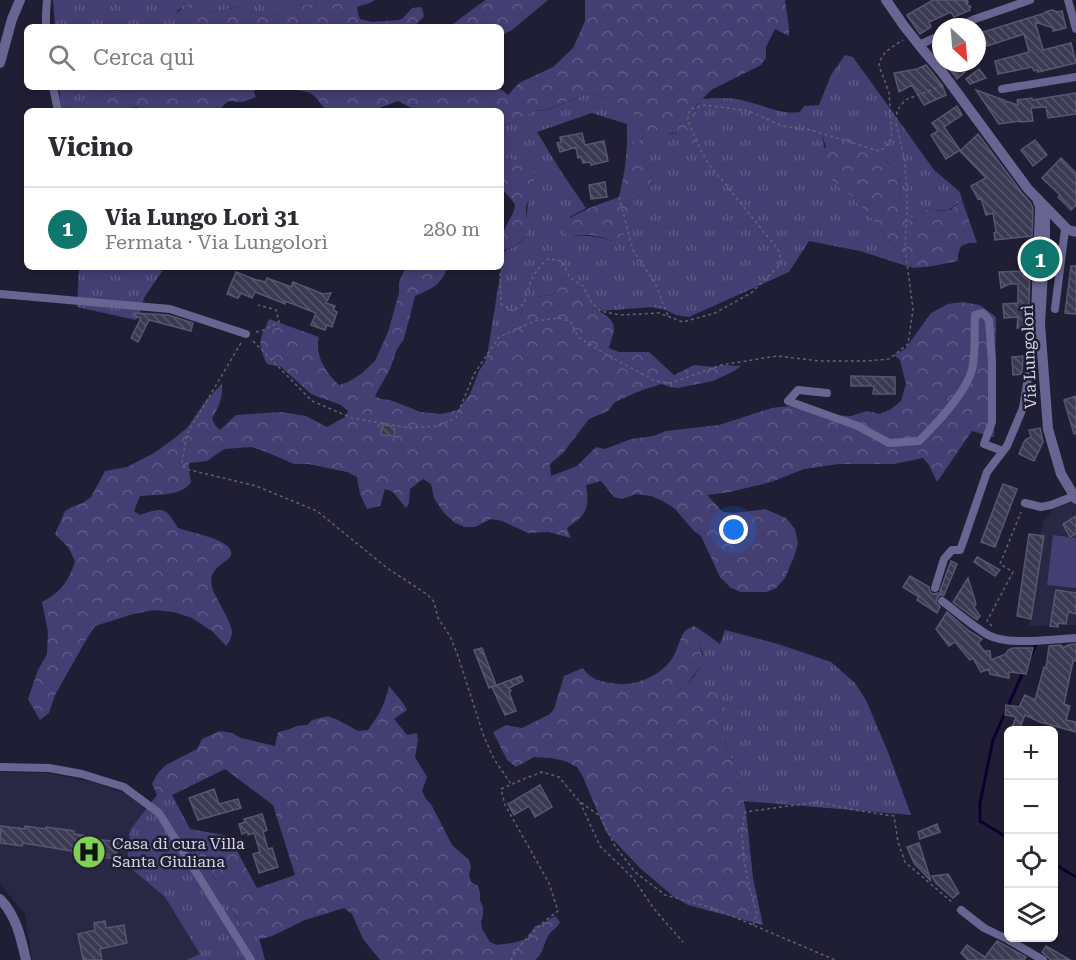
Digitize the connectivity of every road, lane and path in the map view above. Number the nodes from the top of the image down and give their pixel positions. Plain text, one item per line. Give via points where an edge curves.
1 (20, 0) edge
2 (48, 0) edge
3 (886, 0) edge
4 (968, 0) edge
5 (1030, 0) edge
6 (1068, 0) edge
7 (975, 18) edge
8 (978, 18) edge
9 (46, 24) edge
10 (1076, 29) edge
11 (912, 36) junction
12 (932, 39) edge
13 (919, 45) junction
14 (0, 63) edge
15 (1076, 77) edge
16 (950, 83) junction
17 (1002, 89) dead end
18 (54, 90) edge
19 (57, 108) edge
20 (619, 197) dead end
21 (1038, 202) junction
22 (1070, 230) edge
23 (1045, 237) junction
24 (500, 270) edge
25 (0, 294) edge
26 (258, 305) dead end
27 (1055, 309) dead end
28 (669, 317) junction
29 (246, 334) junction
30 (827, 393) dead end
31 (1003, 451) junction
32 (1075, 498) edge
33 (1026, 503) joint
34 (935, 588) dead end
35 (942, 601) dead end
36 (1076, 639) edge
37 (1009, 640) junction
38 (0, 767) edge
39 (511, 784) junction
40 (579, 801) junction
41 (0, 898) edge
42 (961, 910) joint
43 (753, 926) junction
44 (682, 942) dead end
45 (26, 960) edge
46 (251, 960) edge
47 (511, 960) edge
48 (835, 960) edge
49 (1043, 960) edge

1 - 14 street
2 - 9 street
3 - 11 street
4 - 7 path
5 - 8 street
6 - 10 street
11 - 13 street
11 - 28 path via 893,46 879,62 889,92 892,140 879,151 811,130 782,126 749,111 706,105 690,109 688,121 708,164 777,248 780,265 751,292 715,313 682,322
12 - 13 street
13 - 16 street
15 - 17 street
16 - 21 street
16 - 29 path via 905,100 897,111 905,161 905,248 913,309 908,344 889,359 777,356 721,365 671,383 655,381 578,337 571,322 561,318 535,321 499,337 474,374 456,418 438,426 410,428 352,418 312,401
18 - 19 street
20 - 28 path via 633,250 655,283
21 - 22 street
21 - 23 street, Via Lungolorì via 1045,219
21 - 31 street, Via Lungolorì via 1034,341 1023,408
22 - 23 street via 1058,228
22 - 27 street
23 - 32 street, Via Lungolorì via 1040,324 1048,429 1061,474
24 - 28 path via 501,304 513,311 524,304 538,266 548,259 562,261 570,278 583,286 600,311 620,315 659,313
25 - 29 street via 170,309
26 - 29 path via 276,310 279,322
29 - 39 path via 187,434 182,462 186,470 256,486 317,512 428,595 458,656 484,737
30 - 31 street via 798,390 788,401 858,426 889,443 919,441 941,420 961,392 971,372 975,315 983,313 989,320 992,361 992,422 984,444
31 - 34 street, Via Lungolorì via 987,472 960,550 952,550 944,559
32 - 33 street, Via Lungolorì via 1041,507
33 - 37 path via 1000,564 1012,572 987,621
35 - 37 street via 989,636
36 - 37 street
38 - 46 street via 49,768 82,774 124,787 141,799 159,813
39 - 40 path via 542,772 559,777
39 - 47 path via 501,789 505,805 549,883 558,911 544,921
40 - 43 path via 600,816 615,846 635,872 665,895 713,908
40 - 44 path via 600,846 633,878
41 - 45 street via 18,928
42 - 43 path via 905,862 894,816 818,802 746,812 742,832 749,887 757,913
42 - 49 street via 984,928
43 - 48 path

